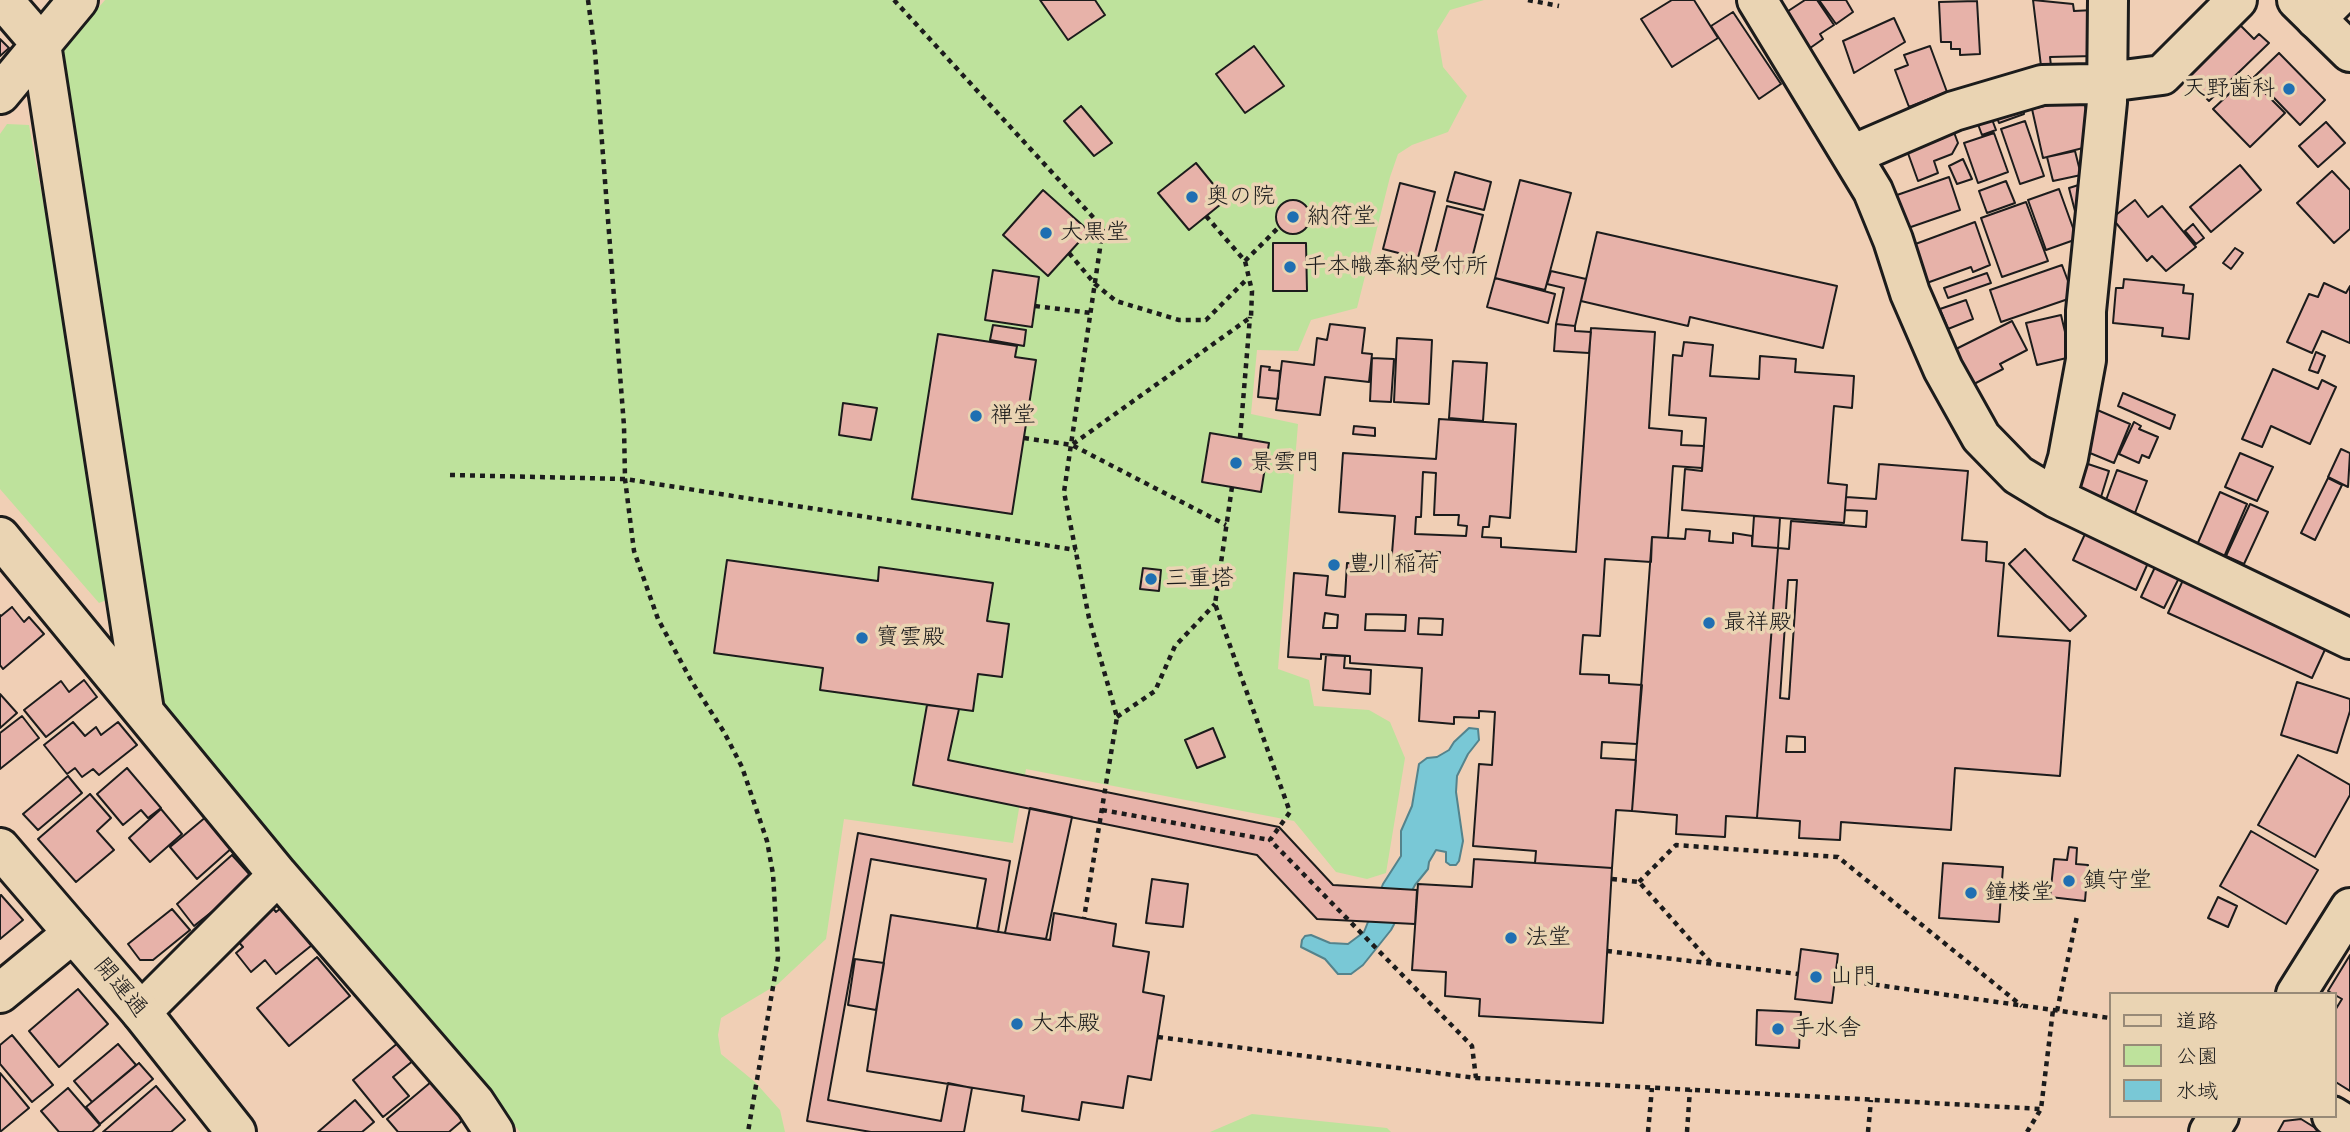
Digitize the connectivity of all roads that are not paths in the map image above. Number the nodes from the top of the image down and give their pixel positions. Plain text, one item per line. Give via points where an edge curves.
1 (3, 0) edge
2 (78, 0) edge
3 (1758, 0) edge
4 (2108, 0) edge
5 (2237, 0) edge
6 (2316, 6) edge
7 (41, 44) junction
8 (2350, 52) edge
9 (2107, 83) junction
10 (0, 94) edge
11 (1852, 155) junction
12 (2056, 498) junction
13 (0, 537) edge
14 (2350, 639) edge
15 (145, 713) junction
16 (0, 848) edge
17 (278, 875) junction
18 (2350, 908) edge
19 (73, 933) junction
20 (2297, 992) edge
21 (0, 993) edge
22 (141, 1012) junction
23 (236, 1132) edge
24 (495, 1132) edge

1 - 7 street
2 - 7 street
3 - 11 street
4 - 9 street
5 - 9 street via 2162,75
6 - 8 street
7 - 10 street
7 - 15 street
9 - 11 street via 2042,85 1954,111
9 - 12 street via 2086,310 2086,360
11 - 12 street via 1873,191 1943,369 1981,437 2018,475
12 - 14 street
13 - 15 street
15 - 17 street
16 - 19 street, 開運通
17 - 22 street
17 - 24 street via 475,1102
18 - 20 street
19 - 21 street
19 - 22 street, 開運通
22 - 23 street, 開運通

